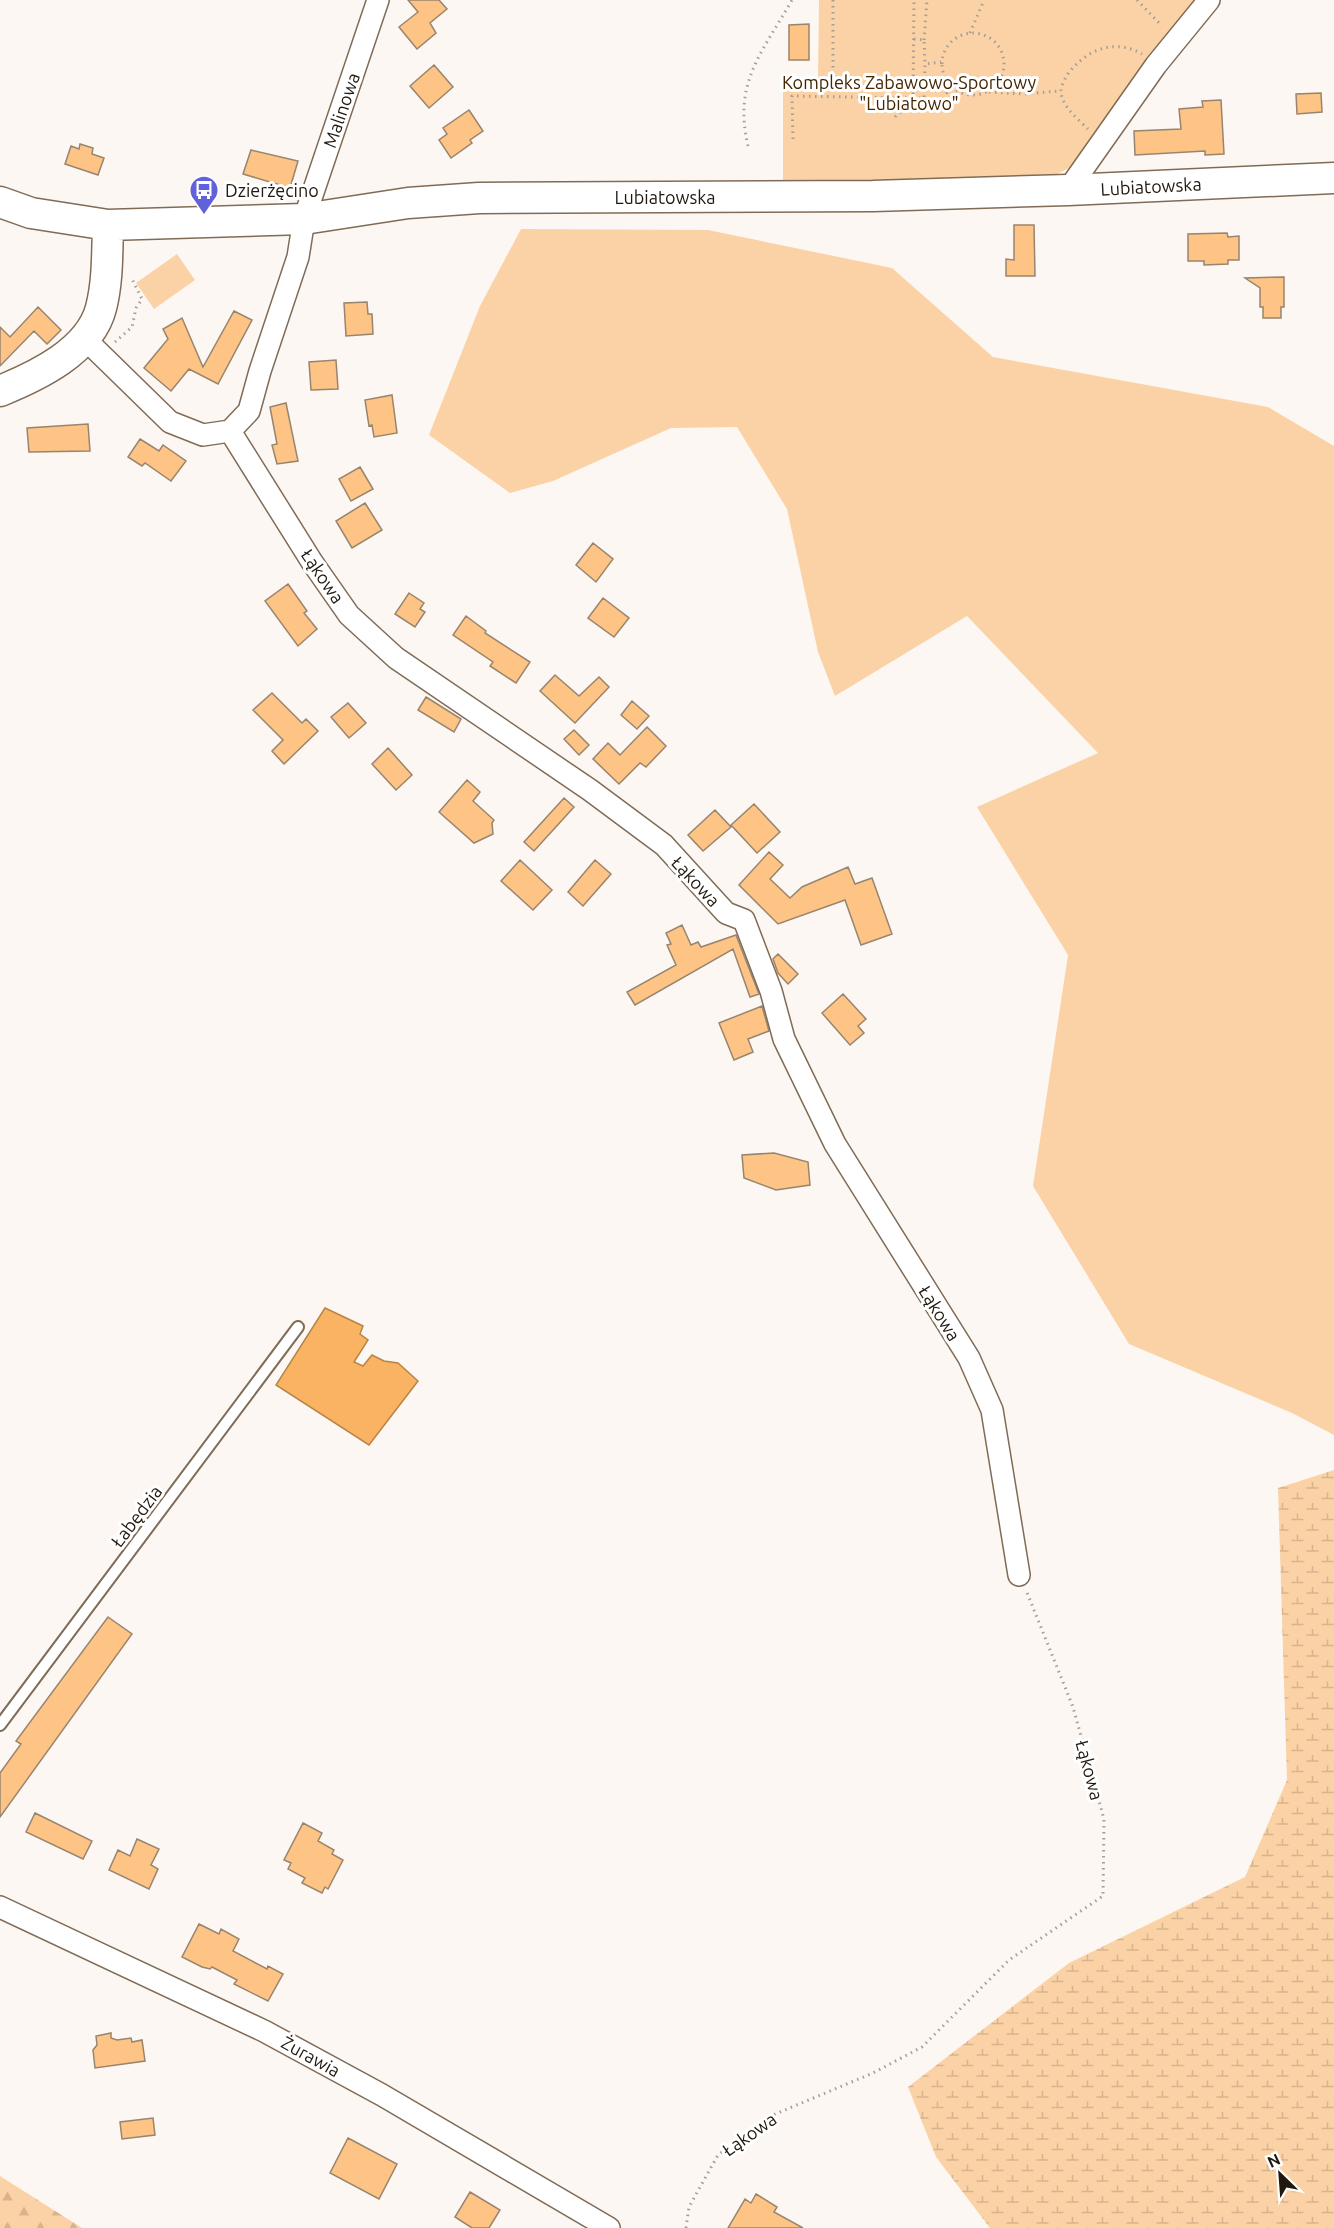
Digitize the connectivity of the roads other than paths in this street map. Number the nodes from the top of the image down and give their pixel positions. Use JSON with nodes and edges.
{"nodes":[{"id":1,"x":378,"y":0,"type":"edge"},
{"id":2,"x":1209,"y":0,"type":"edge"},
{"id":3,"x":1334,"y":178,"type":"edge"},
{"id":4,"x":1068,"y":190,"type":"junction"},
{"id":5,"x":0,"y":202,"type":"edge"},
{"id":6,"x":304,"y":219,"type":"junction"},
{"id":7,"x":108,"y":225,"type":"junction"},
{"id":8,"x":92,"y":347,"type":"junction"},
{"id":9,"x":0,"y":391,"type":"edge"},
{"id":10,"x":230,"y":431,"type":"junction"},
{"id":11,"x":297,"y":1327,"type":"dead end"},
{"id":12,"x":1020,"y":1575,"type":"road end"},
{"id":13,"x":0,"y":1725,"type":"edge"},
{"id":14,"x":0,"y":1907,"type":"edge"},
{"id":15,"x":609,"y":2228,"type":"edge"}],
"edges":[{"from":1,"to":6,"type":"street","name":"Malinowa"},
{"from":2,"to":4,"type":"street"},
{"from":3,"to":4,"type":"street","name":"Lubiatowska"},
{"from":4,"to":6,"type":"street","name":"Lubiatowska"},
{"from":5,"to":7,"type":"street","name":"Lubiatowska"},
{"from":6,"to":7,"type":"street","name":"Lubiatowska"},
{"from":6,"to":10,"type":"street"},
{"from":7,"to":8,"type":"street"},
{"from":8,"to":9,"type":"street"},
{"from":8,"to":10,"type":"street"},
{"from":10,"to":12,"type":"street","name":"Łąkowa"},
{"from":11,"to":13,"type":"lane","name":"Łabędzia"},
{"from":14,"to":15,"type":"street","name":"Żurawia"}]}
